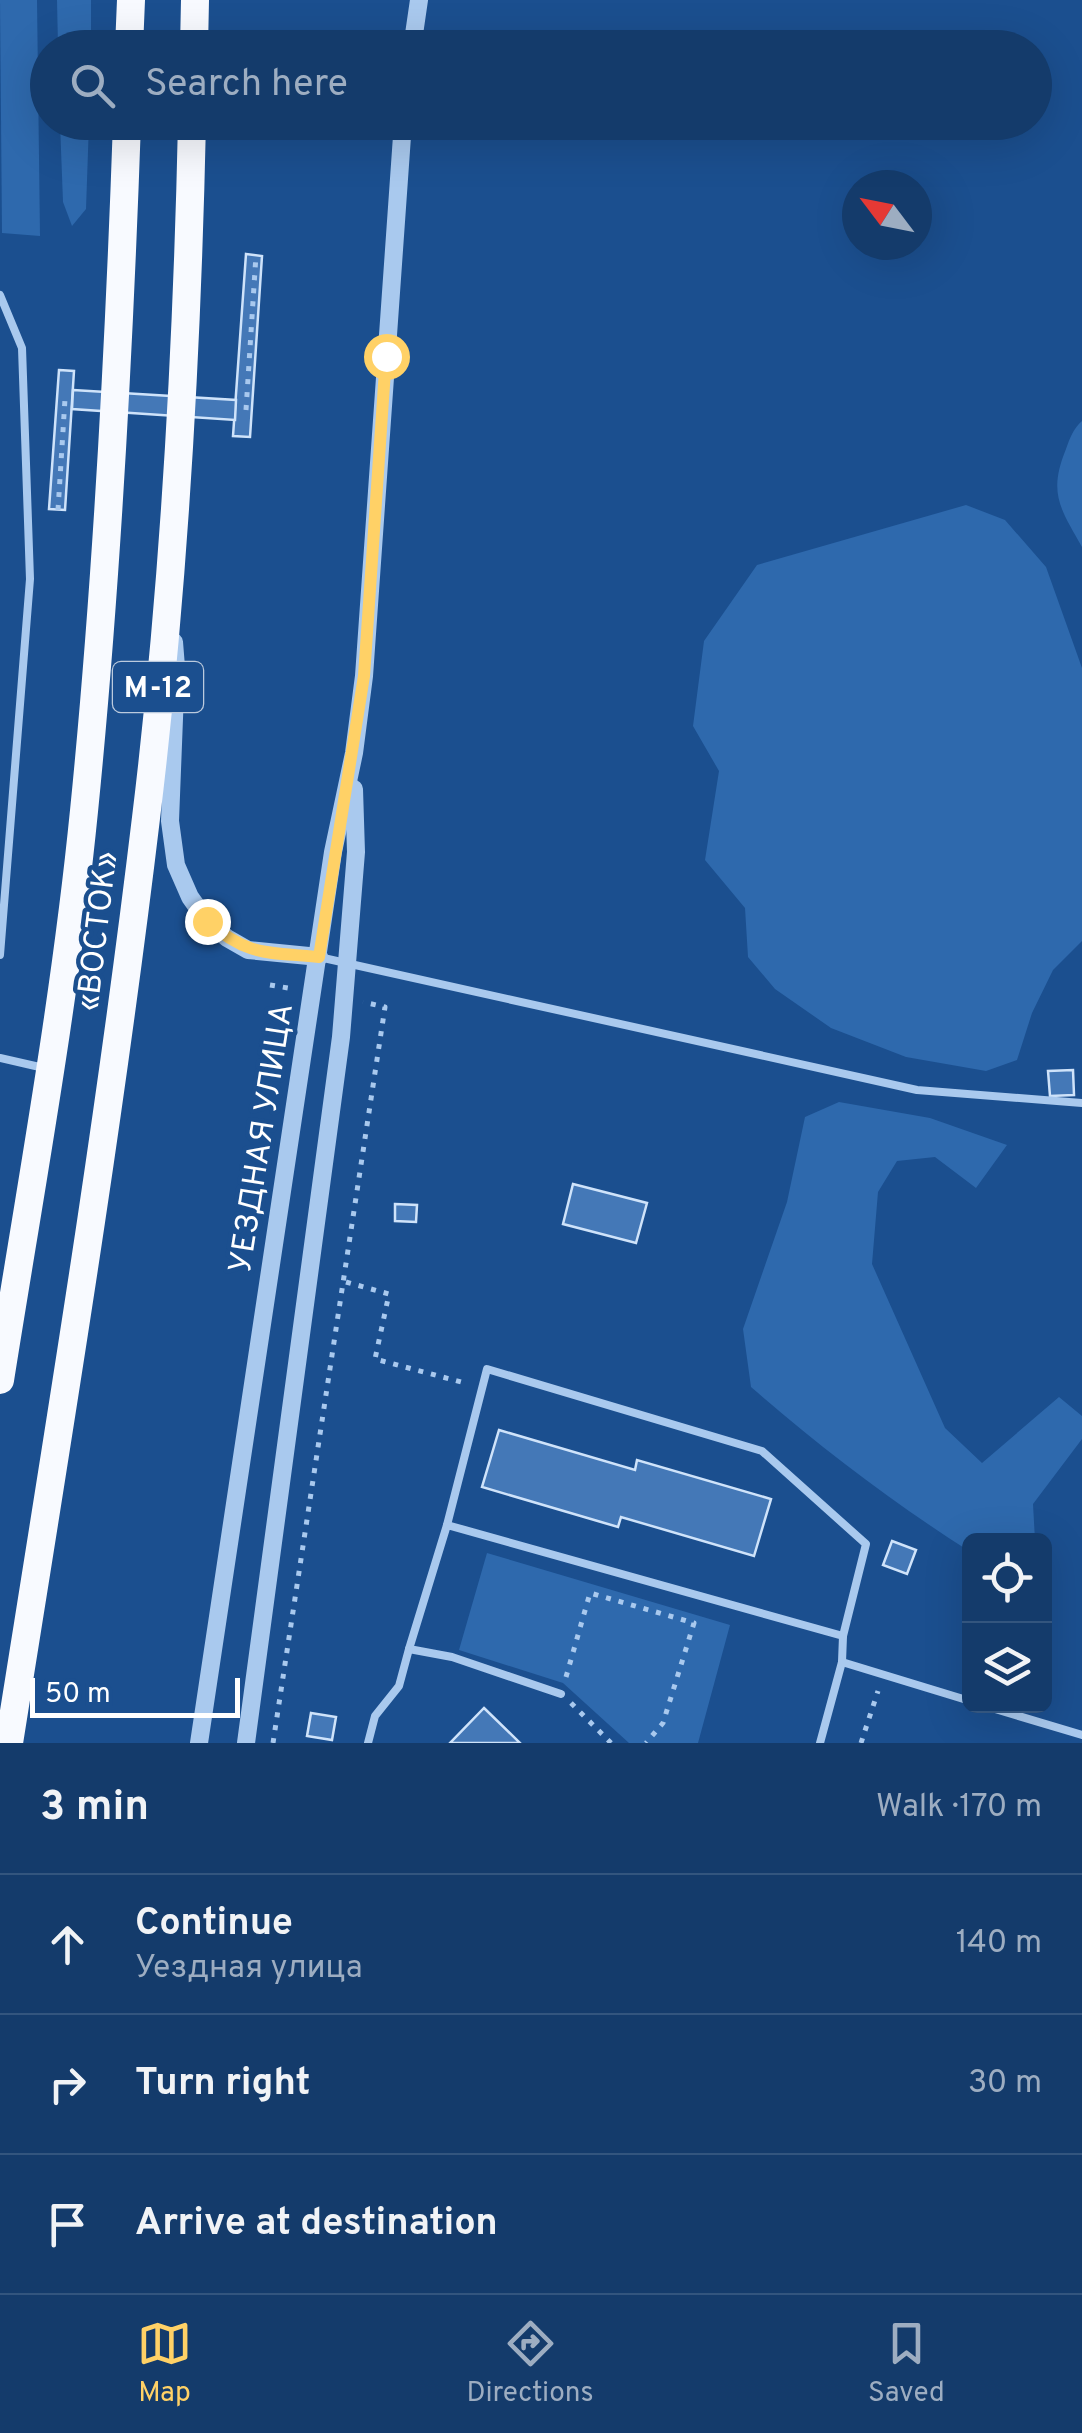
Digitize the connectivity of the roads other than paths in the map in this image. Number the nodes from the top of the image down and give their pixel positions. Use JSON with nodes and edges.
{"nodes":[{"id":1,"x":131,"y":0,"type":"edge"},
{"id":2,"x":195,"y":0,"type":"edge"},
{"id":3,"x":418,"y":0,"type":"edge"},
{"id":4,"x":130,"y":30,"type":"edge"},
{"id":5,"x":194,"y":30,"type":"edge"},
{"id":6,"x":414,"y":30,"type":"edge"},
{"id":7,"x":126,"y":140,"type":"edge"},
{"id":8,"x":192,"y":140,"type":"edge"},
{"id":9,"x":402,"y":140,"type":"edge"},
{"id":10,"x":0,"y":295,"type":"edge"},
{"id":11,"x":168,"y":577,"type":"junction"},
{"id":12,"x":354,"y":754,"type":"junction"},
{"id":13,"x":0,"y":956,"type":"edge"},
{"id":14,"x":319,"y":957,"type":"junction"},
{"id":15,"x":345,"y":961,"type":"junction"},
{"id":16,"x":0,"y":1058,"type":"edge"},
{"id":17,"x":50,"y":1069,"type":"junction"},
{"id":18,"x":1082,"y":1102,"type":"edge"},
{"id":19,"x":0,"y":1380,"type":"edge"},
{"id":20,"x":447,"y":1525,"type":"junction"},
{"id":21,"x":843,"y":1636,"type":"junction"},
{"id":22,"x":409,"y":1649,"type":"junction"},
{"id":23,"x":842,"y":1662,"type":"junction"},
{"id":24,"x":561,"y":1694,"type":"road end"},
{"id":25,"x":962,"y":1699,"type":"edge"},
{"id":26,"x":1008,"y":1713,"type":"edge"},
{"id":27,"x":1082,"y":1735,"type":"edge"},
{"id":28,"x":9,"y":1743,"type":"edge"},
{"id":29,"x":198,"y":1743,"type":"edge"},
{"id":30,"x":246,"y":1743,"type":"edge"},
{"id":31,"x":368,"y":1743,"type":"edge"},
{"id":32,"x":820,"y":1743,"type":"edge"}],
"edges":[{"from":1,"to":4,"type":"highway"},
{"from":2,"to":5,"type":"highway"},
{"from":3,"to":6,"type":"street"},
{"from":7,"to":17,"type":"highway","name":"«ВОСТОК»","number":"М-12"},
{"from":8,"to":11,"type":"highway","name":"«ВОСТОК»","number":"М-12"},
{"from":9,"to":12,"type":"street","name":"УЕЗДНАЯ УЛИЦА"},
{"from":10,"to":13,"type":"lane"},
{"from":11,"to":14,"type":"street"},
{"from":11,"to":28,"type":"highway","name":"«ВОСТОК»","number":"М-12"},
{"from":12,"to":14,"type":"street","name":"УЕЗДНАЯ УЛИЦА"},
{"from":12,"to":15,"type":"street","name":"УЕЗДНАЯ УЛИЦА"},
{"from":14,"to":15,"type":"lane"},
{"from":14,"to":29,"type":"street","name":"УЕЗДНАЯ УЛИЦА"},
{"from":15,"to":18,"type":"lane"},
{"from":15,"to":30,"type":"street","name":"УЕЗДНАЯ УЛИЦА"},
{"from":16,"to":17,"type":"lane"},
{"from":17,"to":19,"type":"highway","name":"«ВОСТОК»","number":"М-12"},
{"from":20,"to":21,"type":"lane"},
{"from":20,"to":21,"type":"lane"},
{"from":20,"to":22,"type":"lane"},
{"from":21,"to":23,"type":"lane"},
{"from":22,"to":24,"type":"lane"},
{"from":22,"to":31,"type":"lane"},
{"from":23,"to":25,"type":"lane"},
{"from":23,"to":32,"type":"lane"},
{"from":26,"to":27,"type":"lane"}]}
